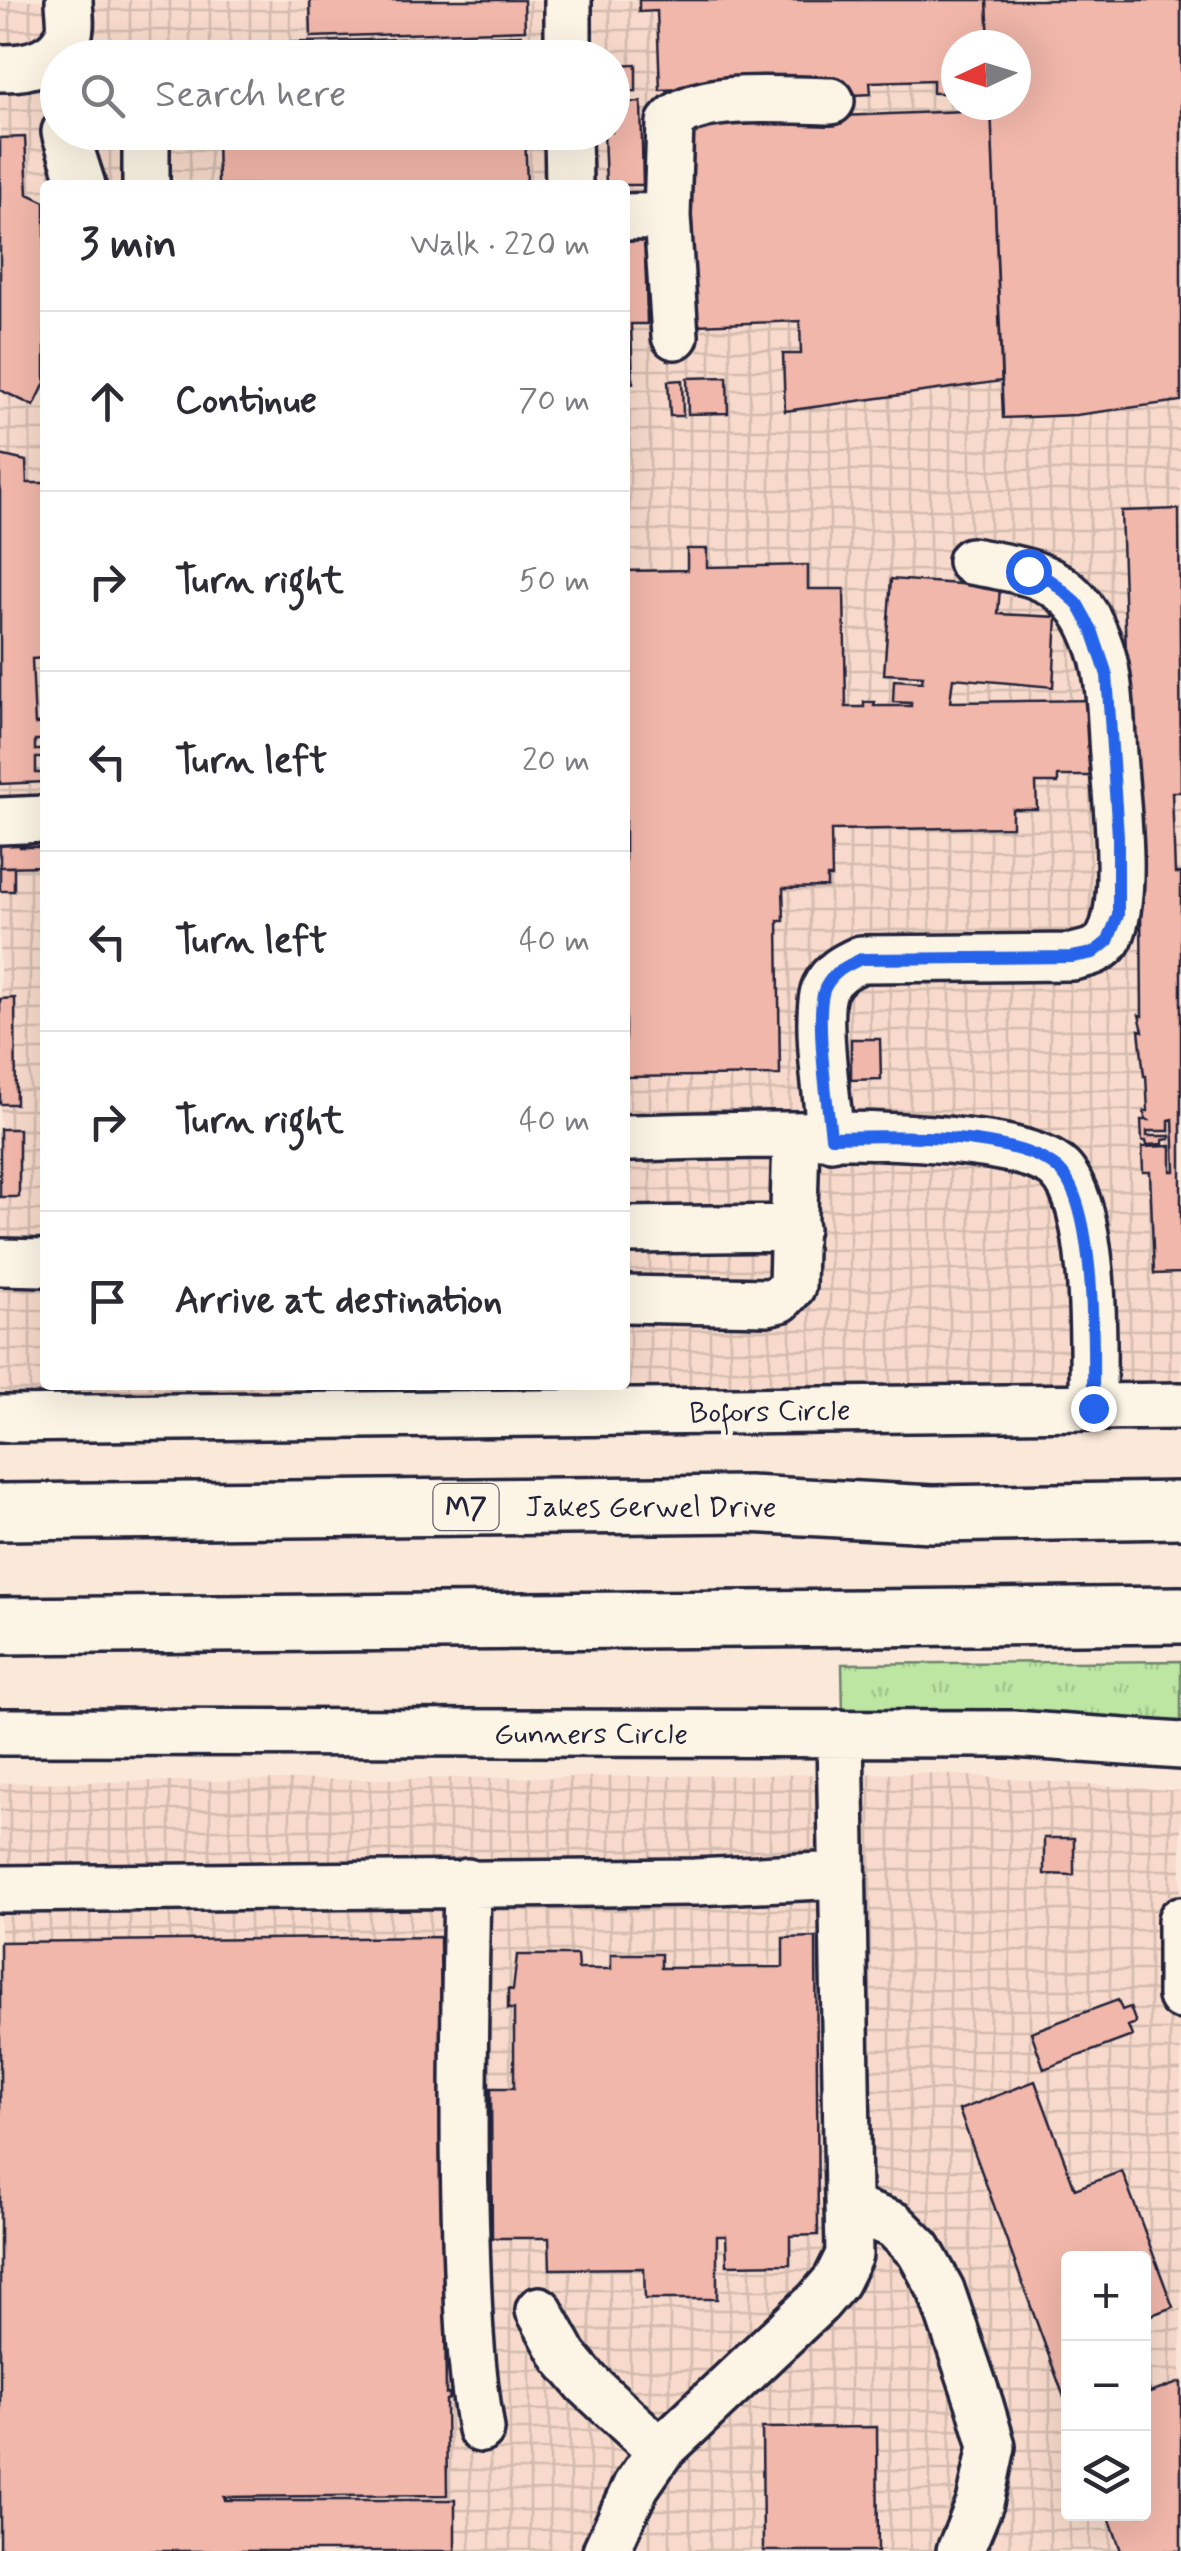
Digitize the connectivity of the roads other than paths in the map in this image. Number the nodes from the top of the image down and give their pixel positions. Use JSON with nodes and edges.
{"nodes":[{"id":1,"x":69,"y":0,"type":"edge"},
{"id":2,"x":568,"y":0,"type":"edge"},
{"id":3,"x":62,"y":40,"type":"edge"},
{"id":4,"x":568,"y":40,"type":"edge"},
{"id":5,"x":831,"y":100,"type":"dead end"},
{"id":6,"x":71,"y":150,"type":"edge"},
{"id":7,"x":146,"y":150,"type":"edge"},
{"id":8,"x":569,"y":150,"type":"edge"},
{"id":9,"x":80,"y":180,"type":"edge"},
{"id":10,"x":146,"y":180,"type":"edge"},
{"id":11,"x":570,"y":180,"type":"edge"},
{"id":12,"x":646,"y":216,"type":"edge"},
{"id":13,"x":675,"y":336,"type":"dead end"},
{"id":14,"x":971,"y":561,"type":"dead end"},
{"id":15,"x":40,"y":820,"type":"edge"},
{"id":16,"x":0,"y":821,"type":"edge"},
{"id":17,"x":813,"y":1137,"type":"junction"},
{"id":18,"x":630,"y":1138,"type":"edge"},
{"id":19,"x":795,"y":1228,"type":"junction"},
{"id":20,"x":630,"y":1230,"type":"edge"},
{"id":21,"x":0,"y":1262,"type":"edge"},
{"id":22,"x":40,"y":1263,"type":"edge"},
{"id":23,"x":630,"y":1299,"type":"edge"},
{"id":24,"x":1181,"y":1406,"type":"edge"},
{"id":25,"x":1093,"y":1408,"type":"junction"},
{"id":26,"x":0,"y":1419,"type":"edge"},
{"id":27,"x":1181,"y":1510,"type":"edge"},
{"id":28,"x":0,"y":1512,"type":"edge"},
{"id":29,"x":1181,"y":1615,"type":"edge"},
{"id":30,"x":0,"y":1626,"type":"edge"},
{"id":31,"x":0,"y":1732,"type":"edge"},
{"id":32,"x":840,"y":1733,"type":"junction"},
{"id":33,"x":1181,"y":1746,"type":"edge"},
{"id":34,"x":842,"y":1875,"type":"junction"},
{"id":35,"x":467,"y":1882,"type":"junction"},
{"id":36,"x":0,"y":1890,"type":"edge"},
{"id":37,"x":1180,"y":1931,"type":"edge"},
{"id":38,"x":1181,"y":1996,"type":"edge"},
{"id":39,"x":848,"y":2208,"type":"junction"},
{"id":40,"x":538,"y":2310,"type":"dead end"},
{"id":41,"x":480,"y":2429,"type":"dead end"},
{"id":42,"x":660,"y":2451,"type":"junction"},
{"id":43,"x":606,"y":2551,"type":"edge"},
{"id":44,"x":960,"y":2551,"type":"edge"}],
"edges":[{"from":1,"to":3,"type":"street"},
{"from":2,"to":4,"type":"street"},
{"from":5,"to":12,"type":"street"},
{"from":6,"to":9,"type":"street"},
{"from":7,"to":10,"type":"street"},
{"from":8,"to":11,"type":"street"},
{"from":12,"to":13,"type":"street"},
{"from":14,"to":17,"type":"street"},
{"from":15,"to":16,"type":"street"},
{"from":17,"to":18,"type":"street"},
{"from":17,"to":19,"type":"street"},
{"from":17,"to":25,"type":"street"},
{"from":19,"to":20,"type":"street"},
{"from":19,"to":23,"type":"street"},
{"from":21,"to":22,"type":"street"},
{"from":24,"to":25,"type":"street","name":"Bofors Circle"},
{"from":25,"to":26,"type":"street","name":"Bofors Circle"},
{"from":27,"to":28,"type":"highway","name":"Jakes Gerwel Drive","number":"M7"},
{"from":29,"to":30,"type":"highway"},
{"from":31,"to":32,"type":"street","name":"Gunners Circle"},
{"from":32,"to":33,"type":"street","name":"Gunners Circle"},
{"from":32,"to":34,"type":"street"},
{"from":34,"to":35,"type":"street"},
{"from":34,"to":39,"type":"street"},
{"from":35,"to":36,"type":"street"},
{"from":35,"to":41,"type":"street"},
{"from":37,"to":38,"type":"street"},
{"from":39,"to":42,"type":"street"},
{"from":39,"to":44,"type":"street"},
{"from":40,"to":42,"type":"street"},
{"from":42,"to":43,"type":"street"}]}
